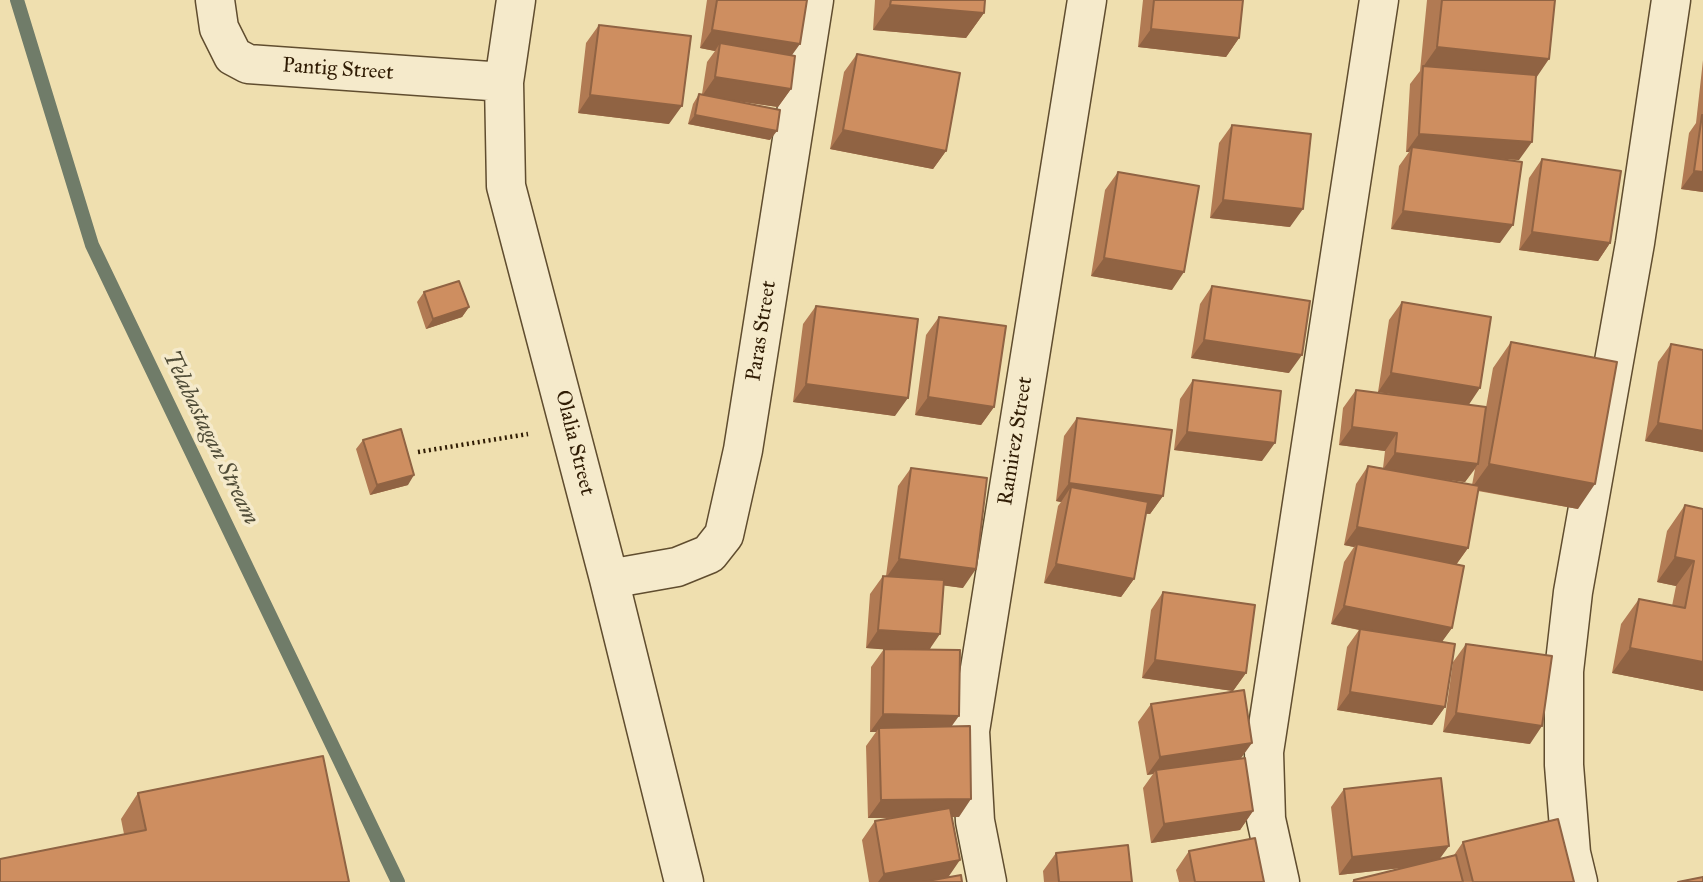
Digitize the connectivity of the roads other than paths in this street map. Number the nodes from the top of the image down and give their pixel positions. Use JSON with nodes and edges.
{"nodes":[{"id":1,"x":215,"y":0,"type":"edge"},
{"id":2,"x":516,"y":0,"type":"edge"},
{"id":3,"x":814,"y":0,"type":"edge"},
{"id":4,"x":1087,"y":0,"type":"edge"},
{"id":5,"x":1379,"y":0,"type":"edge"},
{"id":6,"x":1671,"y":0,"type":"edge"},
{"id":7,"x":504,"y":82,"type":"junction"},
{"id":8,"x":609,"y":579,"type":"junction"},
{"id":9,"x":684,"y":882,"type":"edge"},
{"id":10,"x":987,"y":882,"type":"edge"},
{"id":11,"x":1280,"y":882,"type":"edge"},
{"id":12,"x":1577,"y":882,"type":"edge"}],
"edges":[{"from":1,"to":7,"type":"street","name":"Pantig Street"},
{"from":2,"to":7,"type":"street","name":"Olalia Street"},
{"from":3,"to":8,"type":"street","name":"Paras Street"},
{"from":4,"to":10,"type":"street","name":"Ramirez Street"},
{"from":5,"to":11,"type":"street"},
{"from":6,"to":12,"type":"street"},
{"from":7,"to":8,"type":"street","name":"Olalia Street"},
{"from":8,"to":9,"type":"street","name":"Olalia Street"}]}
